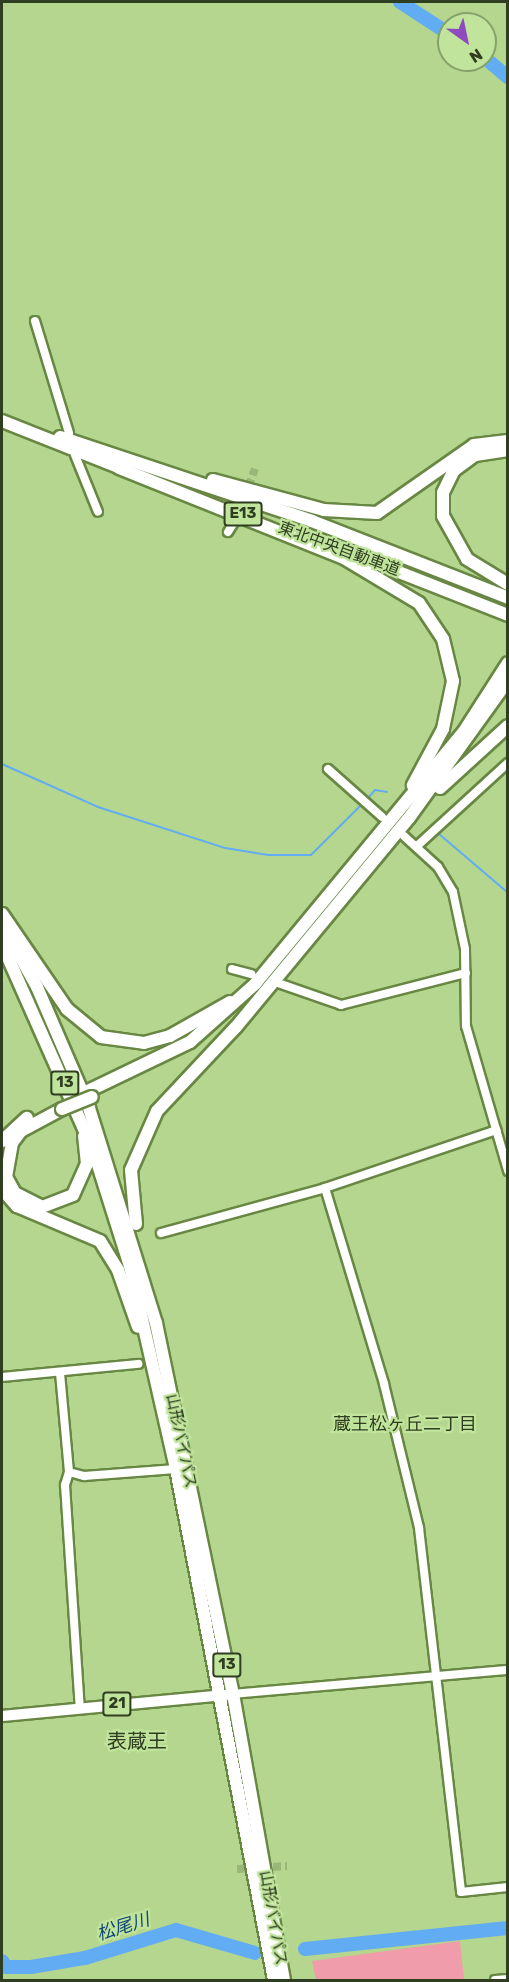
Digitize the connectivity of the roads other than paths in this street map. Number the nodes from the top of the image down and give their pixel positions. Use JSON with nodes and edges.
{"nodes":[{"id":1,"x":35,"y":321,"type":"dead end"},
{"id":2,"x":2,"y":420,"type":"edge"},
{"id":3,"x":507,"y":441,"type":"edge"},
{"id":4,"x":73,"y":443,"type":"junction"},
{"id":5,"x":507,"y":450,"type":"edge"},
{"id":6,"x":119,"y":468,"type":"junction"},
{"id":7,"x":98,"y":512,"type":"dead end"},
{"id":8,"x":235,"y":521,"type":"tunnel mouth"},
{"id":9,"x":228,"y":532,"type":"dead end"},
{"id":10,"x":507,"y":584,"type":"edge"},
{"id":11,"x":507,"y":598,"type":"edge"},
{"id":12,"x":507,"y":615,"type":"edge"},
{"id":13,"x":507,"y":663,"type":"edge"},
{"id":14,"x":507,"y":680,"type":"edge"},
{"id":15,"x":507,"y":726,"type":"edge"},
{"id":16,"x":507,"y":763,"type":"edge"},
{"id":17,"x":327,"y":769,"type":"dead end"},
{"id":18,"x":404,"y":814,"type":"junction"},
{"id":19,"x":382,"y":817,"type":"dead end"},
{"id":20,"x":404,"y":836,"type":"dead end"},
{"id":21,"x":417,"y":846,"type":"junction"},
{"id":22,"x":2,"y":914,"type":"edge"},
{"id":23,"x":2,"y":924,"type":"edge"},
{"id":24,"x":2,"y":944,"type":"edge"},
{"id":25,"x":232,"y":969,"type":"dead end"},
{"id":26,"x":466,"y":973,"type":"junction"},
{"id":27,"x":253,"y":979,"type":"junction"},
{"id":28,"x":275,"y":982,"type":"junction"},
{"id":29,"x":90,"y":1094,"type":"junction"},
{"id":30,"x":61,"y":1106,"type":"junction"},
{"id":31,"x":84,"y":1127,"type":"junction"},
{"id":32,"x":496,"y":1130,"type":"junction"},
{"id":33,"x":2,"y":1141,"type":"edge"},
{"id":34,"x":507,"y":1171,"type":"edge"},
{"id":35,"x":325,"y":1188,"type":"junction"},
{"id":36,"x":2,"y":1189,"type":"edge"},
{"id":37,"x":161,"y":1233,"type":"dead end"},
{"id":38,"x":162,"y":1351,"type":"junction"},
{"id":39,"x":138,"y":1364,"type":"dead end"},
{"id":40,"x":60,"y":1373,"type":"junction"},
{"id":41,"x":2,"y":1377,"type":"edge"},
{"id":42,"x":163,"y":1405,"type":"junction"},
{"id":43,"x":176,"y":1469,"type":"junction"},
{"id":44,"x":69,"y":1472,"type":"junction"},
{"id":45,"x":507,"y":1670,"type":"edge"},
{"id":46,"x":438,"y":1677,"type":"junction"},
{"id":47,"x":219,"y":1693,"type":"junction"},
{"id":48,"x":233,"y":1694,"type":"junction"},
{"id":49,"x":80,"y":1708,"type":"junction"},
{"id":50,"x":2,"y":1716,"type":"edge"},
{"id":51,"x":507,"y":1887,"type":"edge"},
{"id":52,"x":507,"y":1979,"type":"edge"},
{"id":53,"x":274,"y":1980,"type":"edge"},
{"id":54,"x":284,"y":1980,"type":"edge"},
{"id":55,"x":495,"y":1980,"type":"edge"}],
"edges":[{"from":1,"to":4,"type":"street"},
{"from":2,"to":4,"type":"highway","name":"東北中央自動車道","number":"E13"},
{"from":2,"to":6,"type":"highway","name":"東北中央自動車道","number":"E13"},
{"from":3,"to":4,"type":"highway"},
{"from":4,"to":7,"type":"street"},
{"from":4,"to":11,"type":"highway","name":"東北中央自動車道","number":"E13"},
{"from":5,"to":10,"type":"highway"},
{"from":6,"to":12,"type":"highway","name":"東北中央自動車道","number":"E13"},
{"from":6,"to":18,"type":"highway"},
{"from":8,"to":9,"type":"street"},
{"from":13,"to":18,"type":"highway"},
{"from":14,"to":18,"type":"highway"},
{"from":15,"to":18,"type":"highway"},
{"from":16,"to":21,"type":"street"},
{"from":17,"to":19,"type":"street"},
{"from":18,"to":27,"type":"highway"},
{"from":18,"to":28,"type":"highway"},
{"from":20,"to":21,"type":"street"},
{"from":21,"to":26,"type":"street"},
{"from":22,"to":27,"type":"highway"},
{"from":23,"to":38,"type":"highway","name":"山形バイパス","number":"13"},
{"from":24,"to":31,"type":"highway","name":"山形バイパス","number":"13"},
{"from":25,"to":27,"type":"street"},
{"from":26,"to":28,"type":"street"},
{"from":26,"to":32,"type":"street"},
{"from":27,"to":29,"type":"highway"},
{"from":28,"to":29,"type":"highway"},
{"from":28,"to":38,"type":"highway"},
{"from":29,"to":30,"type":"highway"},
{"from":30,"to":31,"type":"highway"},
{"from":30,"to":33,"type":"highway"},
{"from":31,"to":42,"type":"highway","name":"山形バイパス","number":"13"},
{"from":32,"to":34,"type":"street"},
{"from":32,"to":35,"type":"street"},
{"from":35,"to":37,"type":"street"},
{"from":35,"to":46,"type":"street"},
{"from":36,"to":42,"type":"highway"},
{"from":38,"to":48,"type":"highway","name":"山形バイパス","number":"13"},
{"from":39,"to":40,"type":"street"},
{"from":40,"to":41,"type":"street"},
{"from":40,"to":44,"type":"street"},
{"from":42,"to":43,"type":"highway","name":"山形バイパス","number":"13"},
{"from":43,"to":44,"type":"street"},
{"from":43,"to":47,"type":"highway","name":"山形バイパス","number":"13"},
{"from":44,"to":49,"type":"street"},
{"from":45,"to":46,"type":"street"},
{"from":46,"to":48,"type":"street"},
{"from":46,"to":51,"type":"street"},
{"from":47,"to":48,"type":"main road","number":"21"},
{"from":47,"to":49,"type":"main road","number":"21"},
{"from":47,"to":53,"type":"highway","name":"山形バイパス","number":"13"},
{"from":48,"to":54,"type":"highway","name":"山形バイパス","number":"13"},
{"from":49,"to":50,"type":"main road","number":"21"},
{"from":52,"to":55,"type":"street"}]}
